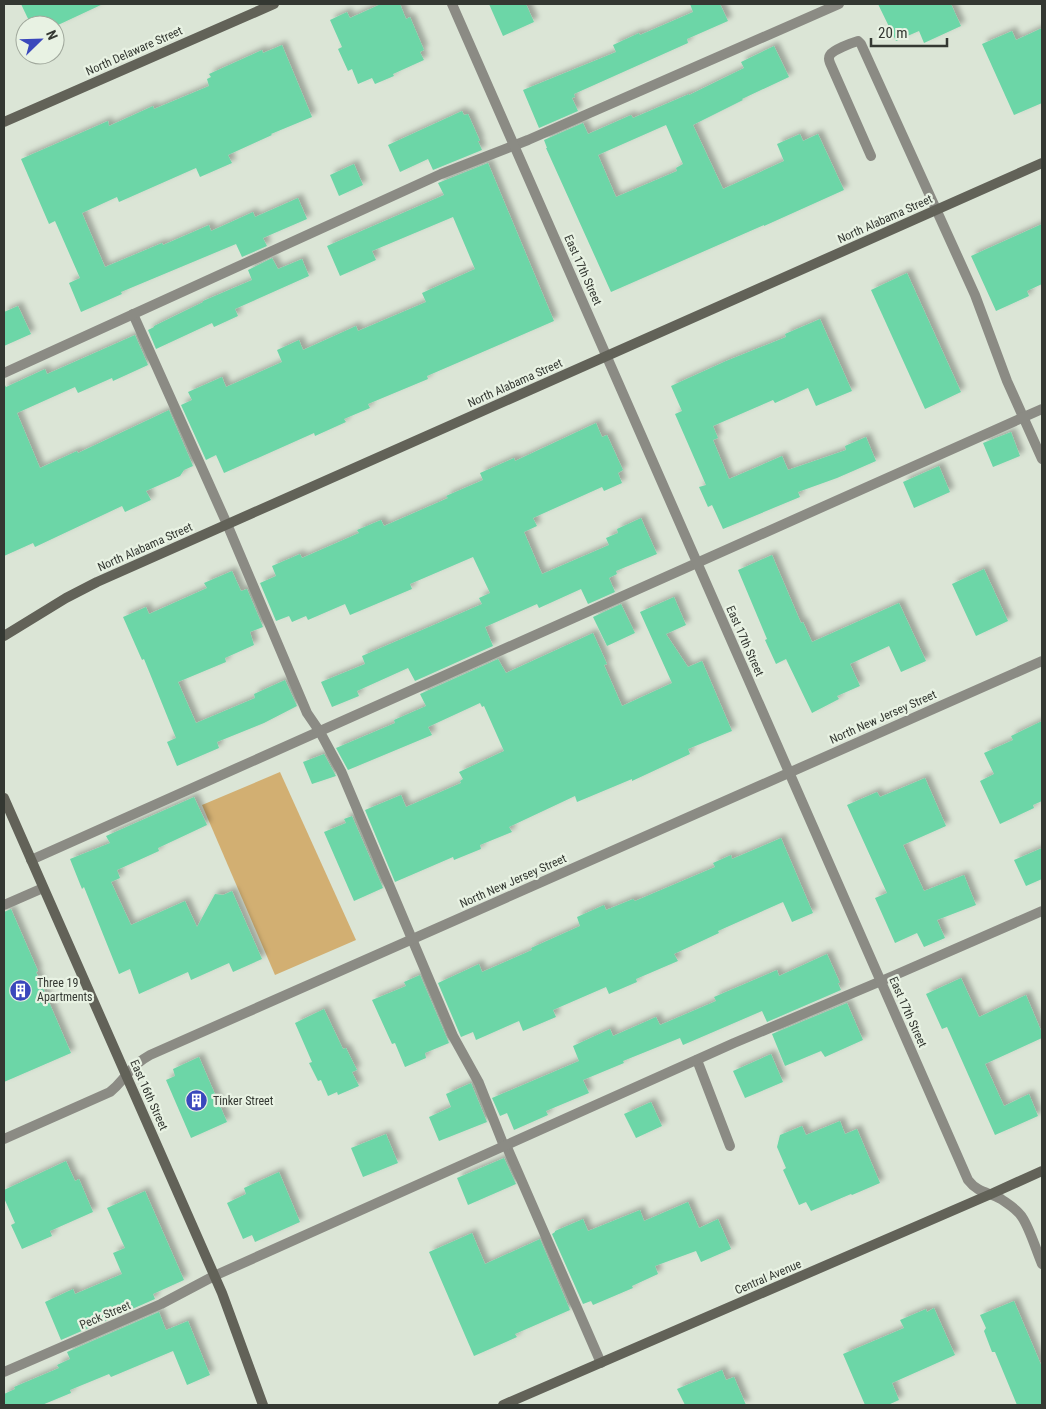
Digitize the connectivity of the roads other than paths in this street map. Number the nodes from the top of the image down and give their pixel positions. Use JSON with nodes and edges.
{"nodes":[{"id":1,"x":274,"y":4,"type":"edge"},
{"id":2,"x":452,"y":4,"type":"edge"},
{"id":3,"x":839,"y":4,"type":"edge"},
{"id":4,"x":4,"y":122,"type":"edge"},
{"id":5,"x":514,"y":146,"type":"junction"},
{"id":6,"x":872,"y":156,"type":"dead end"},
{"id":7,"x":1042,"y":163,"type":"edge"},
{"id":8,"x":937,"y":210,"type":"junction"},
{"id":9,"x":133,"y":314,"type":"junction"},
{"id":10,"x":606,"y":356,"type":"junction"},
{"id":11,"x":4,"y":373,"type":"edge"},
{"id":12,"x":1042,"y":409,"type":"edge"},
{"id":13,"x":1023,"y":417,"type":"junction"},
{"id":14,"x":1042,"y":459,"type":"edge"},
{"id":15,"x":227,"y":524,"type":"junction"},
{"id":16,"x":697,"y":564,"type":"junction"},
{"id":17,"x":4,"y":636,"type":"edge"},
{"id":18,"x":1042,"y":660,"type":"edge"},
{"id":19,"x":320,"y":732,"type":"junction"},
{"id":20,"x":789,"y":772,"type":"junction"},
{"id":21,"x":4,"y":798,"type":"edge"},
{"id":22,"x":31,"y":860,"type":"junction"},
{"id":23,"x":43,"y":888,"type":"junction"},
{"id":24,"x":4,"y":905,"type":"edge"},
{"id":25,"x":1042,"y":911,"type":"edge"},
{"id":26,"x":412,"y":939,"type":"junction"},
{"id":27,"x":881,"y":981,"type":"junction"},
{"id":28,"x":696,"y":1060,"type":"junction"},
{"id":29,"x":126,"y":1075,"type":"junction"},
{"id":30,"x":4,"y":1139,"type":"edge"},
{"id":31,"x":505,"y":1146,"type":"junction"},
{"id":32,"x":730,"y":1146,"type":"dead end"},
{"id":33,"x":1042,"y":1170,"type":"edge"},
{"id":34,"x":991,"y":1194,"type":"junction"},
{"id":35,"x":1042,"y":1264,"type":"edge"},
{"id":36,"x":214,"y":1276,"type":"junction"},
{"id":37,"x":601,"y":1363,"type":"junction"},
{"id":38,"x":4,"y":1372,"type":"edge"},
{"id":39,"x":263,"y":1405,"type":"edge"},
{"id":40,"x":503,"y":1405,"type":"edge"}],
"edges":[{"from":1,"to":4,"type":"main road","name":"North Delaware Street"},
{"from":2,"to":5,"type":"street","name":"East 17th Street"},
{"from":3,"to":5,"type":"street"},
{"from":5,"to":9,"type":"street"},
{"from":5,"to":10,"type":"street","name":"East 17th Street"},
{"from":6,"to":8,"type":"street"},
{"from":7,"to":8,"type":"main road","name":"North Alabama Street"},
{"from":8,"to":10,"type":"main road","name":"North Alabama Street"},
{"from":8,"to":13,"type":"street"},
{"from":9,"to":11,"type":"street"},
{"from":9,"to":15,"type":"street"},
{"from":10,"to":15,"type":"main road","name":"North Alabama Street"},
{"from":10,"to":16,"type":"street","name":"East 17th Street"},
{"from":12,"to":13,"type":"street"},
{"from":13,"to":14,"type":"street"},
{"from":13,"to":16,"type":"street"},
{"from":15,"to":17,"type":"main road","name":"North Alabama Street"},
{"from":15,"to":19,"type":"street"},
{"from":16,"to":19,"type":"street"},
{"from":16,"to":20,"type":"street","name":"East 17th Street"},
{"from":18,"to":20,"type":"street","name":"North New Jersey Street"},
{"from":19,"to":22,"type":"street"},
{"from":19,"to":26,"type":"street"},
{"from":20,"to":26,"type":"street","name":"North New Jersey Street"},
{"from":20,"to":27,"type":"street","name":"East 17th Street"},
{"from":21,"to":22,"type":"main road","name":"East 16th Street"},
{"from":22,"to":23,"type":"main road","name":"East 16th Street"},
{"from":23,"to":24,"type":"street"},
{"from":23,"to":29,"type":"main road","name":"East 16th Street"},
{"from":25,"to":27,"type":"street","name":"Peck Street"},
{"from":26,"to":29,"type":"street","name":"North New Jersey Street"},
{"from":26,"to":31,"type":"street"},
{"from":27,"to":28,"type":"street","name":"Peck Street"},
{"from":27,"to":34,"type":"street","name":"East 17th Street"},
{"from":28,"to":31,"type":"street","name":"Peck Street"},
{"from":28,"to":32,"type":"street"},
{"from":29,"to":30,"type":"street","name":"North New Jersey Street"},
{"from":29,"to":36,"type":"main road","name":"East 16th Street"},
{"from":31,"to":36,"type":"street","name":"Peck Street"},
{"from":31,"to":37,"type":"street"},
{"from":33,"to":34,"type":"main road","name":"Central Avenue"},
{"from":34,"to":35,"type":"street","name":"East 17th Street"},
{"from":34,"to":37,"type":"main road","name":"Central Avenue"},
{"from":36,"to":38,"type":"street","name":"Peck Street"},
{"from":36,"to":39,"type":"main road","name":"East 16th Street"},
{"from":37,"to":40,"type":"main road","name":"Central Avenue"}]}
